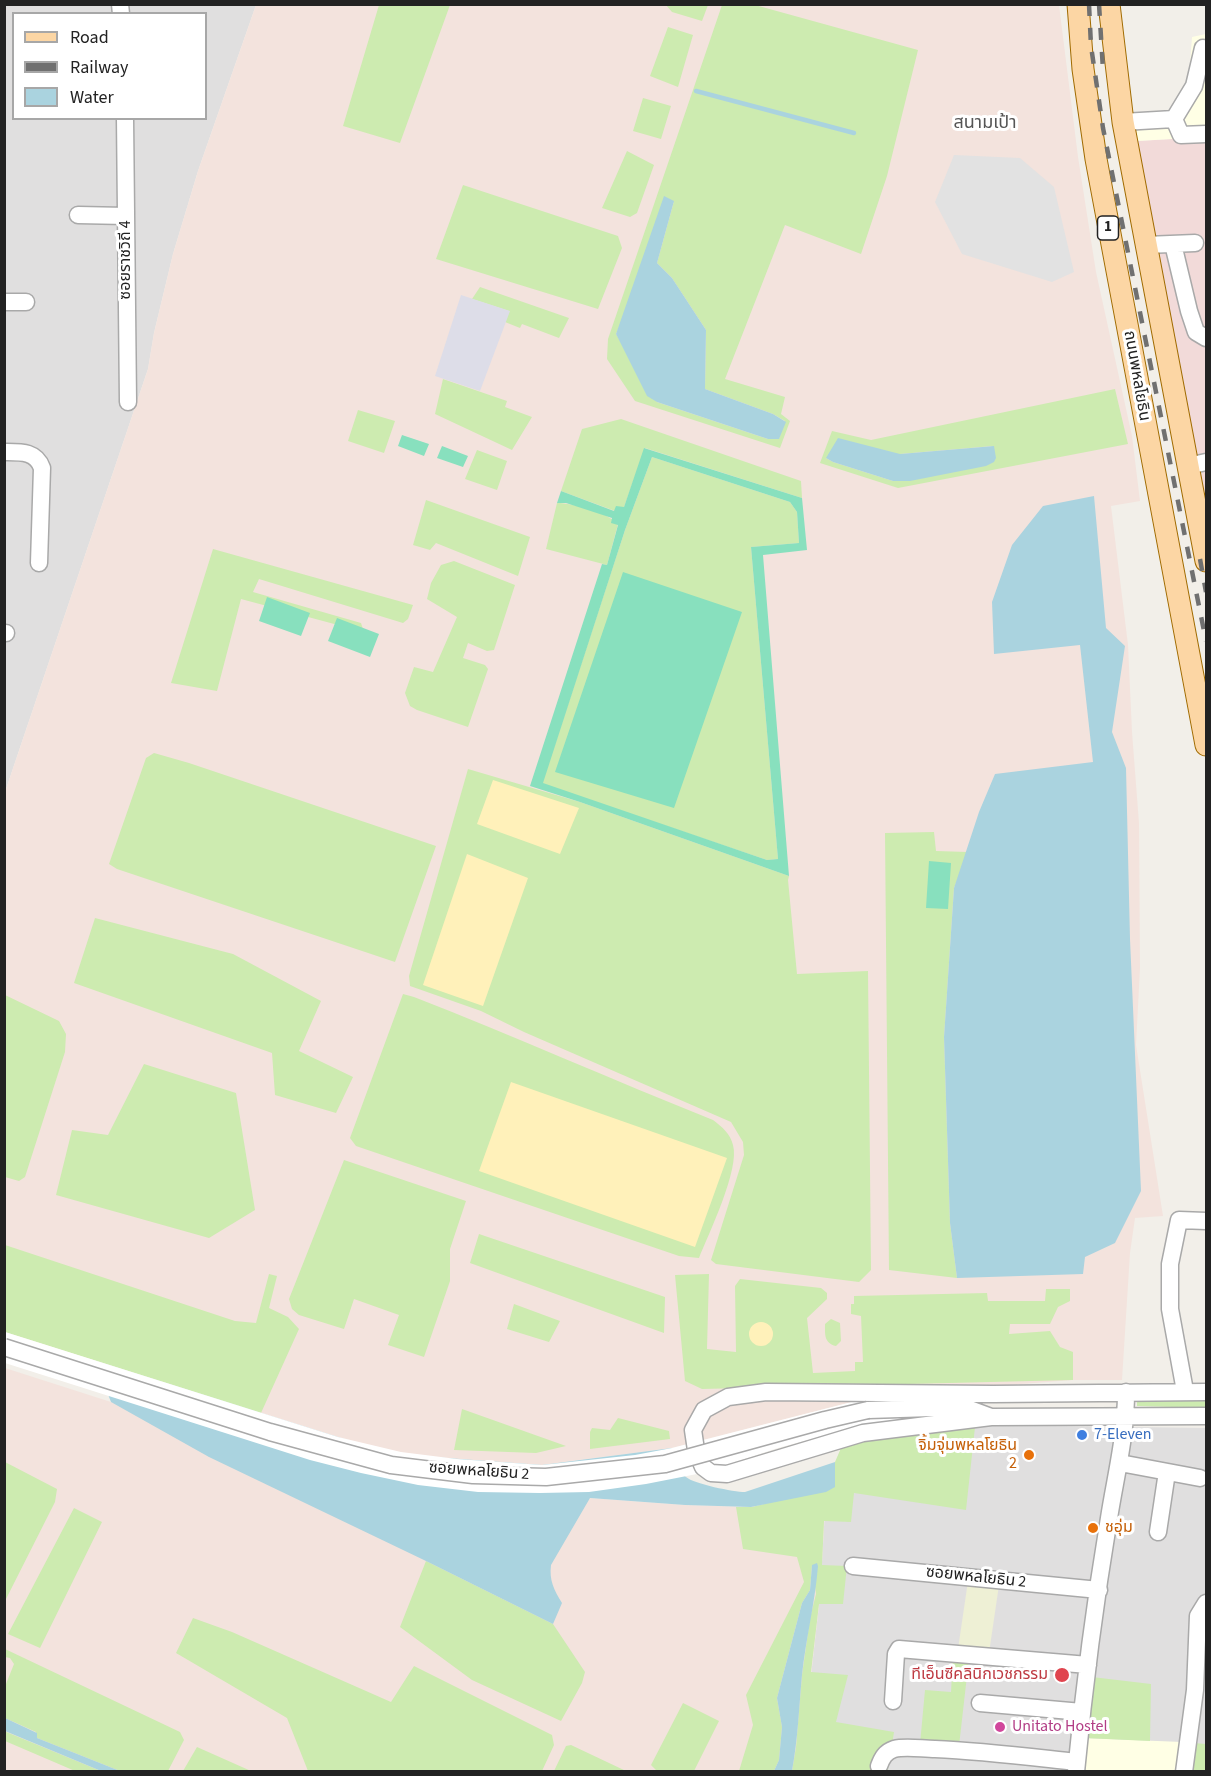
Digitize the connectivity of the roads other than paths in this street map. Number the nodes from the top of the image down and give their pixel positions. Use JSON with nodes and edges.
{"nodes":[{"id":1,"x":1078,"y":4,"type":"edge"},
{"id":2,"x":1109,"y":4,"type":"edge"},
{"id":3,"x":1203,"y":48,"type":"dead end"},
{"id":4,"x":1174,"y":119,"type":"junction"},
{"id":5,"x":125,"y":120,"type":"edge"},
{"id":6,"x":1123,"y":122,"type":"junction"},
{"id":7,"x":1206,"y":134,"type":"edge"},
{"id":8,"x":78,"y":214,"type":"dead end"},
{"id":9,"x":126,"y":216,"type":"junction"},
{"id":10,"x":1195,"y":243,"type":"dead end"},
{"id":11,"x":1173,"y":244,"type":"junction"},
{"id":12,"x":1146,"y":245,"type":"junction"},
{"id":13,"x":4,"y":302,"type":"edge"},
{"id":14,"x":26,"y":302,"type":"dead end"},
{"id":15,"x":1206,"y":338,"type":"edge"},
{"id":16,"x":128,"y":402,"type":"dead end"},
{"id":17,"x":1184,"y":442,"type":"junction"},
{"id":18,"x":1149,"y":450,"type":"junction"},
{"id":19,"x":4,"y":452,"type":"edge"},
{"id":20,"x":1197,"y":464,"type":"edge"},
{"id":21,"x":1206,"y":561,"type":"edge"},
{"id":22,"x":39,"y":563,"type":"dead end"},
{"id":23,"x":1206,"y":745,"type":"edge"},
{"id":24,"x":1206,"y":1221,"type":"edge"},
{"id":25,"x":4,"y":1347,"type":"edge"},
{"id":26,"x":1185,"y":1391,"type":"junction"},
{"id":27,"x":1126,"y":1392,"type":"junction"},
{"id":28,"x":1206,"y":1392,"type":"edge"},
{"id":29,"x":993,"y":1394,"type":"junction"},
{"id":30,"x":964,"y":1407,"type":"junction"},
{"id":31,"x":1126,"y":1415,"type":"junction"},
{"id":32,"x":991,"y":1416,"type":"junction"},
{"id":33,"x":1206,"y":1416,"type":"edge"},
{"id":34,"x":1120,"y":1463,"type":"junction"},
{"id":35,"x":1167,"y":1472,"type":"junction"},
{"id":36,"x":1200,"y":1478,"type":"dead end"},
{"id":37,"x":1158,"y":1532,"type":"dead end"},
{"id":38,"x":853,"y":1566,"type":"dead end"},
{"id":39,"x":1099,"y":1590,"type":"junction"},
{"id":40,"x":1206,"y":1602,"type":"edge"},
{"id":41,"x":1088,"y":1665,"type":"junction"},
{"id":42,"x":893,"y":1701,"type":"dead end"},
{"id":43,"x":980,"y":1703,"type":"dead end"},
{"id":44,"x":1082,"y":1712,"type":"junction"},
{"id":45,"x":879,"y":1766,"type":"dead end"},
{"id":46,"x":1077,"y":1767,"type":"edge"},
{"id":47,"x":1184,"y":1772,"type":"edge"}],
"edges":[{"from":1,"to":18,"type":"main road","name":"ถนนพหลโยธิน","number":"1"},
{"from":2,"to":6,"type":"main road","name":"ถนนพหลโยธิน","number":"1"},
{"from":3,"to":4,"type":"street"},
{"from":4,"to":6,"type":"street"},
{"from":4,"to":7,"type":"street"},
{"from":5,"to":9,"type":"street","name":"ซอยราชวิถี 4"},
{"from":6,"to":12,"type":"main road","name":"ถนนพหลโยธิน","number":"1"},
{"from":8,"to":9,"type":"street"},
{"from":9,"to":16,"type":"street","name":"ซอยราชวิถี 4"},
{"from":10,"to":11,"type":"street"},
{"from":11,"to":12,"type":"street"},
{"from":11,"to":15,"type":"street"},
{"from":12,"to":17,"type":"main road","name":"ถนนพหลโยธิน","number":"1"},
{"from":13,"to":14,"type":"street"},
{"from":17,"to":18,"type":"main road"},
{"from":17,"to":20,"type":"main road","name":"ถนนพหลโยธิน","number":"1"},
{"from":18,"to":23,"type":"main road","name":"ถนนพหลโยธิน","number":"1"},
{"from":19,"to":22,"type":"street"},
{"from":20,"to":21,"type":"main road","name":"ถนนพหลโยธิน","number":"1"},
{"from":24,"to":26,"type":"street"},
{"from":25,"to":30,"type":"street","name":"ซอยพหลโยธิน 2","bridge":true},
{"from":26,"to":27,"type":"street","name":"ซอยพหลโยธิน 2"},
{"from":26,"to":28,"type":"street","name":"ซอยพหลโยธิน 2"},
{"from":27,"to":29,"type":"street","name":"ซอยพหลโยธิน 2"},
{"from":27,"to":31,"type":"street"},
{"from":29,"to":30,"type":"street","name":"ซอยพหลโยธิน 2"},
{"from":29,"to":32,"type":"street"},
{"from":30,"to":32,"type":"street","name":"ซอยพหลโยธิน 2"},
{"from":31,"to":32,"type":"street","name":"ซอยพหลโยธิน 2"},
{"from":31,"to":33,"type":"street","name":"ซอยพหลโยธิน 2"},
{"from":31,"to":34,"type":"street"},
{"from":34,"to":35,"type":"street"},
{"from":34,"to":39,"type":"street"},
{"from":35,"to":36,"type":"street"},
{"from":35,"to":37,"type":"street"},
{"from":38,"to":39,"type":"street","name":"ซอยพหลโยธิน 2"},
{"from":39,"to":41,"type":"street"},
{"from":40,"to":47,"type":"street"},
{"from":41,"to":42,"type":"street"},
{"from":41,"to":44,"type":"street"},
{"from":43,"to":44,"type":"street"},
{"from":44,"to":46,"type":"street"},
{"from":45,"to":46,"type":"street"}]}
